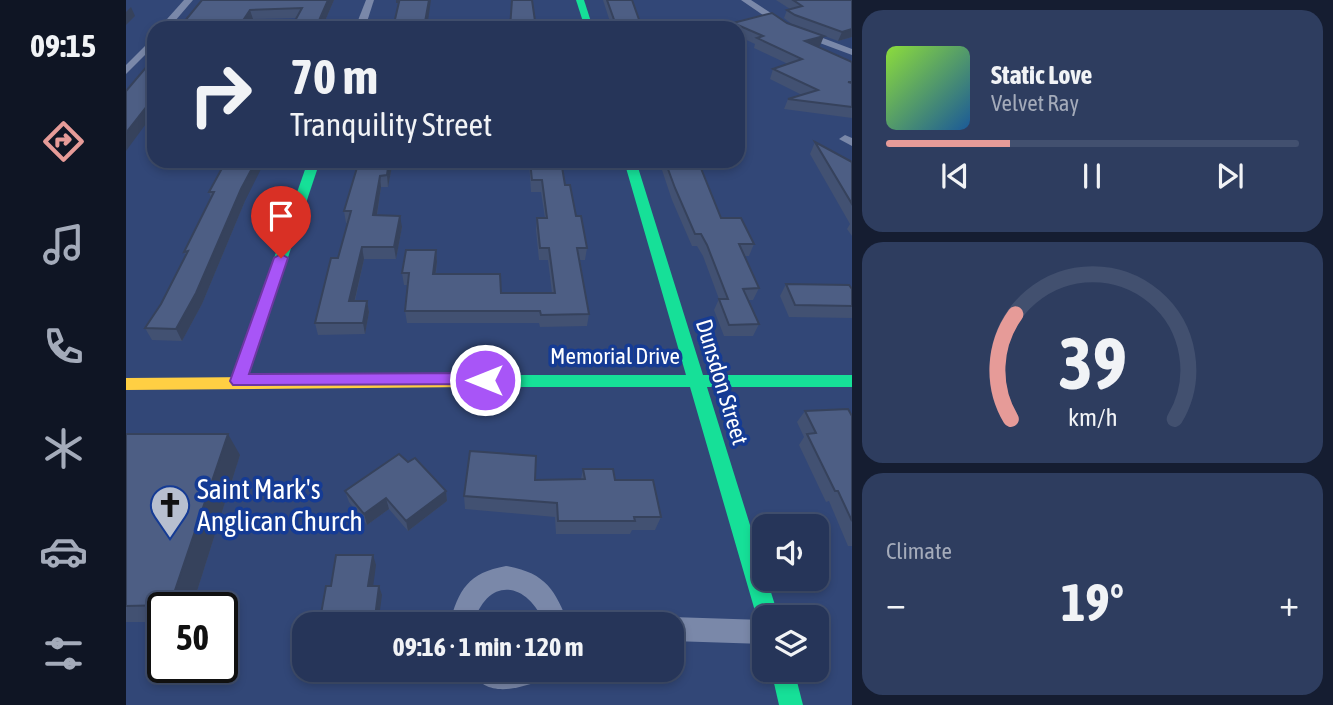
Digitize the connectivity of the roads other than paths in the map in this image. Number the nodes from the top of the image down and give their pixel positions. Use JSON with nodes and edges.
{"nodes":[{"id":1,"x":189,"y":0,"type":"edge"},
{"id":2,"x":370,"y":0,"type":"edge"},
{"id":3,"x":580,"y":0,"type":"edge"},
{"id":4,"x":745,"y":0,"type":"edge"},
{"id":5,"x":170,"y":21,"type":"edge"},
{"id":6,"x":362,"y":21,"type":"edge"},
{"id":7,"x":587,"y":21,"type":"edge"},
{"id":8,"x":147,"y":48,"type":"edge"},
{"id":9,"x":852,"y":52,"type":"edge"},
{"id":10,"x":126,"y":71,"type":"edge"},
{"id":11,"x":312,"y":168,"type":"edge"},
{"id":12,"x":632,"y":168,"type":"edge"},
{"id":13,"x":698,"y":379,"type":"junction"},
{"id":14,"x":239,"y":381,"type":"junction"},
{"id":15,"x":852,"y":381,"type":"edge"},
{"id":16,"x":126,"y":384,"type":"edge"},
{"id":17,"x":764,"y":605,"type":"edge"},
{"id":18,"x":464,"y":612,"type":"edge"},
{"id":19,"x":554,"y":612,"type":"edge"},
{"id":20,"x":684,"y":629,"type":"edge"},
{"id":21,"x":752,"y":632,"type":"edge"},
{"id":22,"x":785,"y":682,"type":"edge"},
{"id":23,"x":792,"y":705,"type":"edge"}],
"edges":[{"from":1,"to":5,"type":"street"},
{"from":2,"to":6,"type":"street"},
{"from":3,"to":7,"type":"main road"},
{"from":4,"to":9,"type":"street"},
{"from":8,"to":10,"type":"street"},
{"from":11,"to":14,"type":"main road"},
{"from":12,"to":13,"type":"main road","name":"Dunsdon Street"},
{"from":13,"to":14,"type":"main road","name":"Memorial Drive"},
{"from":13,"to":15,"type":"main road","name":"Memorial Drive"},
{"from":13,"to":17,"type":"main road","name":"Dunsdon Street"},
{"from":14,"to":16,"type":"main road","name":"Memorial Drive"},
{"from":18,"to":19,"type":"street"},
{"from":20,"to":21,"type":"street"},
{"from":22,"to":23,"type":"main road"}]}
